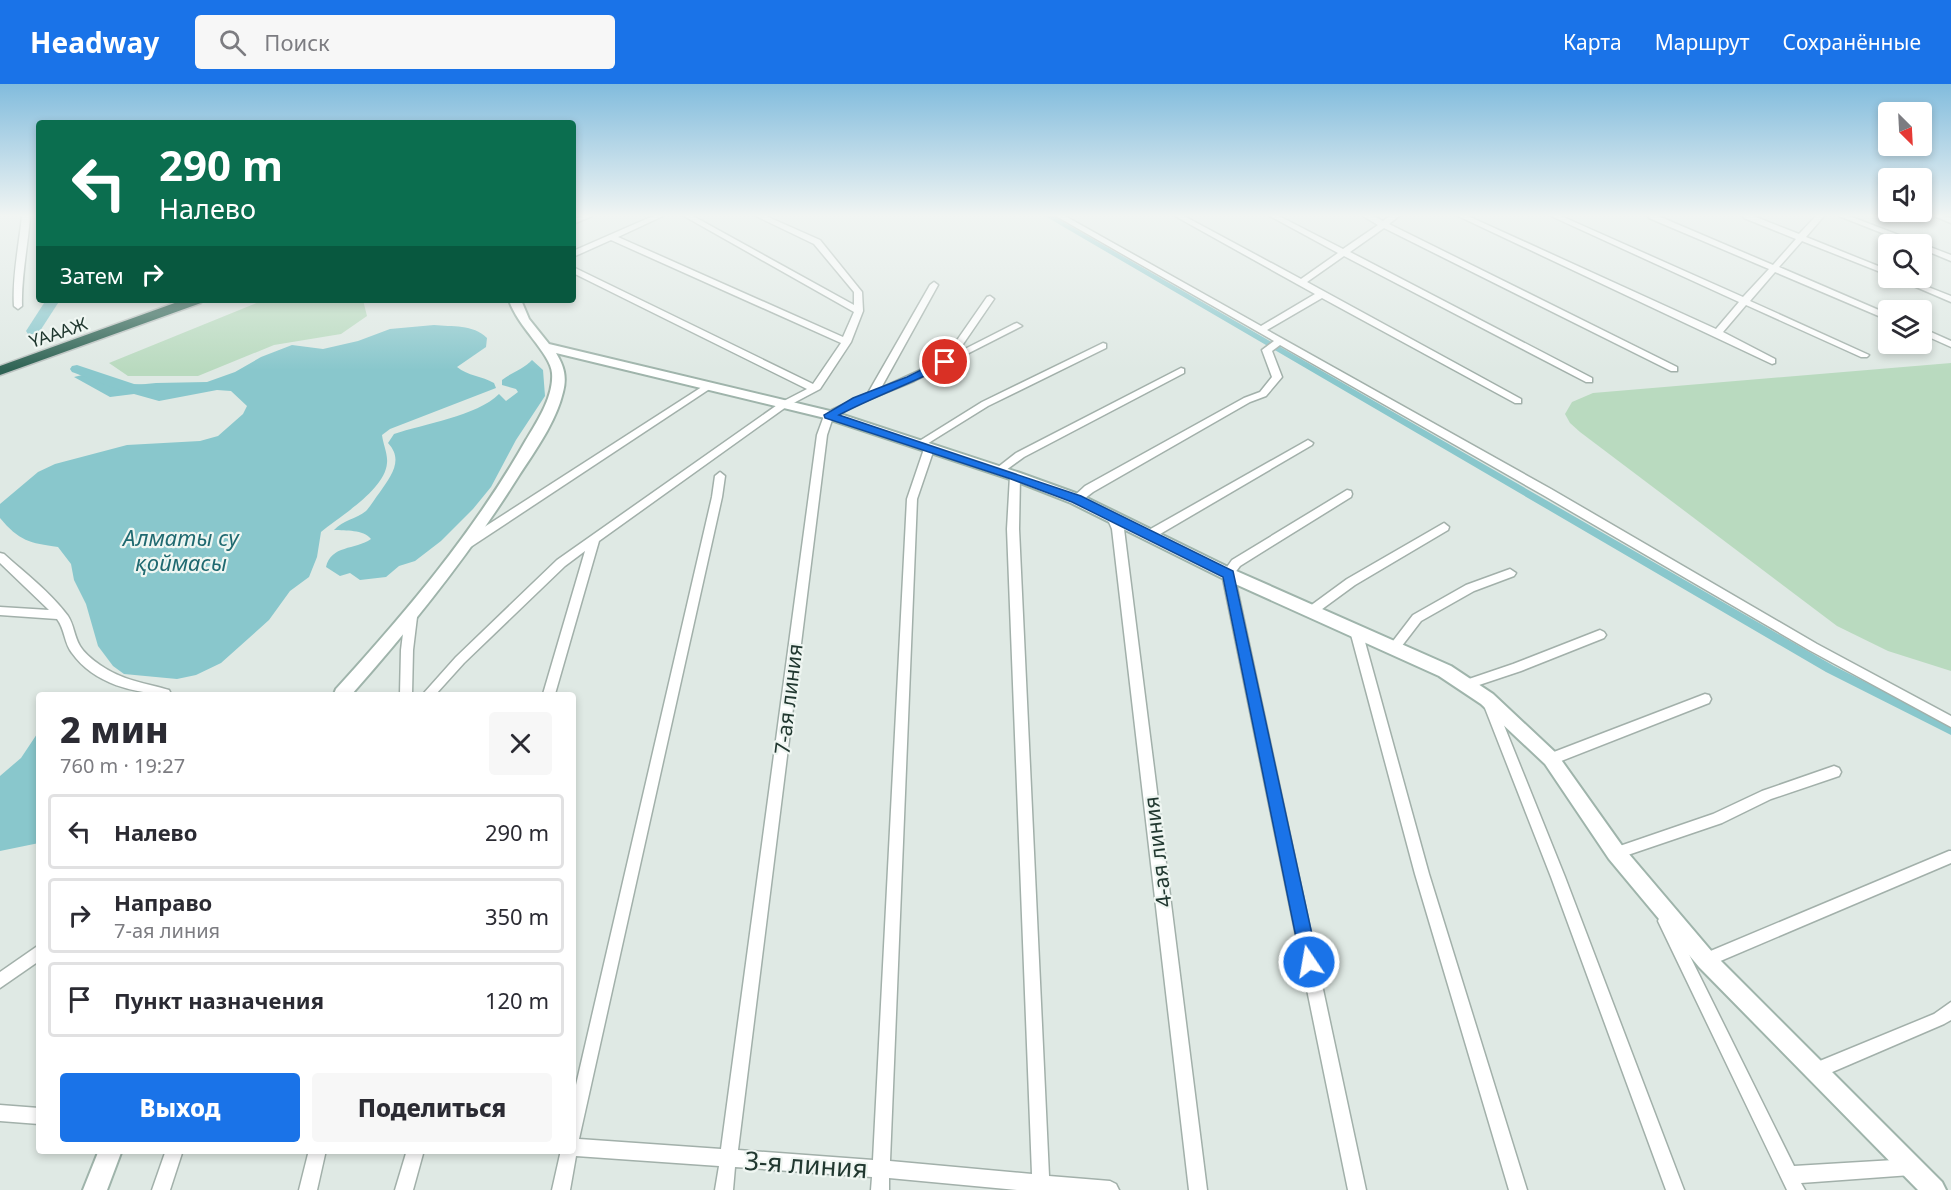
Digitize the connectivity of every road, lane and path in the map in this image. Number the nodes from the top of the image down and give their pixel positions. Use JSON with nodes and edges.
{"nodes":[{"id":1,"x":21,"y":268,"type":"edge"},
{"id":2,"x":680,"y":268,"type":"edge"},
{"id":3,"x":781,"y":268,"type":"edge"},
{"id":4,"x":838,"y":268,"type":"edge"},
{"id":5,"x":1151,"y":268,"type":"edge"},
{"id":6,"x":1273,"y":268,"type":"edge"},
{"id":7,"x":1322,"y":268,"type":"edge"},
{"id":8,"x":1374,"y":268,"type":"edge"},
{"id":9,"x":1471,"y":268,"type":"edge"},
{"id":10,"x":1574,"y":268,"type":"edge"},
{"id":11,"x":1671,"y":268,"type":"edge"},
{"id":12,"x":1775,"y":268,"type":"joint"},
{"id":13,"x":576,"y":271,"type":"edge"},
{"id":14,"x":1301,"y":283,"type":"junction"},
{"id":15,"x":934,"y":285,"type":"dead end"},
{"id":16,"x":1925,"y":288,"type":"edge"},
{"id":17,"x":1322,"y":294,"type":"junction"},
{"id":18,"x":1951,"y":298,"type":"edge"},
{"id":19,"x":990,"y":299,"type":"dead end"},
{"id":20,"x":1746,"y":301,"type":"junction"},
{"id":21,"x":162,"y":303,"type":"edge"},
{"id":22,"x":187,"y":303,"type":"edge"},
{"id":23,"x":516,"y":303,"type":"edge"},
{"id":24,"x":18,"y":306,"type":"dead end"},
{"id":25,"x":859,"y":311,"type":"junction"},
{"id":26,"x":1878,"y":313,"type":"edge"},
{"id":27,"x":1017,"y":326,"type":"dead end"},
{"id":28,"x":1260,"y":330,"type":"junction"},
{"id":29,"x":1717,"y":333,"type":"junction"},
{"id":30,"x":1932,"y":335,"type":"edge"},
{"id":31,"x":85,"y":337,"type":"junction"},
{"id":32,"x":846,"y":342,"type":"junction"},
{"id":33,"x":1951,"y":344,"type":"edge"},
{"id":34,"x":1274,"y":345,"type":"junction"},
{"id":35,"x":1103,"y":346,"type":"dead end"},
{"id":36,"x":546,"y":347,"type":"junction"},
{"id":37,"x":1864,"y":355,"type":"dead end"},
{"id":38,"x":1772,"y":361,"type":"dead end"},
{"id":39,"x":0,"y":362,"type":"edge"},
{"id":40,"x":945,"y":362,"type":"junction"},
{"id":41,"x":1674,"y":369,"type":"dead end"},
{"id":42,"x":0,"y":371,"type":"edge"},
{"id":43,"x":1181,"y":371,"type":"dead end"},
{"id":44,"x":1589,"y":380,"type":"dead end"},
{"id":45,"x":708,"y":386,"type":"junction"},
{"id":46,"x":815,"y":389,"type":"junction"},
{"id":47,"x":872,"y":395,"type":"junction"},
{"id":48,"x":1518,"y":401,"type":"dead end"},
{"id":49,"x":783,"y":405,"type":"junction"},
{"id":50,"x":829,"y":415,"type":"junction"},
{"id":51,"x":1308,"y":443,"type":"dead end"},
{"id":52,"x":924,"y":447,"type":"junction"},
{"id":53,"x":998,"y":471,"type":"junction"},
{"id":54,"x":720,"y":476,"type":"dead end"},
{"id":55,"x":1015,"y":476,"type":"junction"},
{"id":56,"x":1347,"y":494,"type":"dead end"},
{"id":57,"x":1076,"y":499,"type":"junction"},
{"id":58,"x":1111,"y":515,"type":"junction"},
{"id":59,"x":1444,"y":527,"type":"dead end"},
{"id":60,"x":1150,"y":534,"type":"junction"},
{"id":61,"x":595,"y":537,"type":"junction"},
{"id":62,"x":465,"y":545,"type":"junction"},
{"id":63,"x":0,"y":557,"type":"edge"},
{"id":64,"x":1510,"y":573,"type":"dead end"},
{"id":65,"x":1228,"y":574,"type":"junction"},
{"id":66,"x":0,"y":611,"type":"edge"},
{"id":67,"x":1310,"y":612,"type":"junction"},
{"id":68,"x":60,"y":615,"type":"junction"},
{"id":69,"x":411,"y":616,"type":"junction"},
{"id":70,"x":1356,"y":631,"type":"junction"},
{"id":71,"x":1600,"y":635,"type":"dead end"},
{"id":72,"x":1394,"y":648,"type":"junction"},
{"id":73,"x":1467,"y":684,"type":"junction"},
{"id":74,"x":157,"y":692,"type":"edge"},
{"id":75,"x":344,"y":692,"type":"edge"},
{"id":76,"x":406,"y":692,"type":"edge"},
{"id":77,"x":431,"y":692,"type":"edge"},
{"id":78,"x":550,"y":692,"type":"edge"},
{"id":79,"x":1487,"y":699,"type":"junction"},
{"id":80,"x":1705,"y":699,"type":"dead end"},
{"id":81,"x":1951,"y":722,"type":"edge"},
{"id":82,"x":1551,"y":759,"type":"junction"},
{"id":83,"x":1834,"y":772,"type":"dead end"},
{"id":84,"x":1616,"y":853,"type":"junction"},
{"id":85,"x":1949,"y":857,"type":"dead end"},
{"id":86,"x":1654,"y":898,"type":"junction"},
{"id":87,"x":36,"y":954,"type":"edge"},
{"id":88,"x":1706,"y":960,"type":"junction"},
{"id":89,"x":0,"y":981,"type":"edge"},
{"id":90,"x":1951,"y":1010,"type":"edge"},
{"id":91,"x":1816,"y":1071,"type":"junction"},
{"id":92,"x":0,"y":1113,"type":"edge"},
{"id":93,"x":36,"y":1116,"type":"edge"},
{"id":94,"x":576,"y":1121,"type":"edge"},
{"id":95,"x":576,"y":1147,"type":"edge"},
{"id":96,"x":109,"y":1154,"type":"edge"},
{"id":97,"x":174,"y":1154,"type":"edge"},
{"id":98,"x":317,"y":1154,"type":"edge"},
{"id":99,"x":415,"y":1154,"type":"edge"},
{"id":100,"x":568,"y":1154,"type":"edge"},
{"id":101,"x":728,"y":1158,"type":"junction"},
{"id":102,"x":1911,"y":1167,"type":"junction"},
{"id":103,"x":880,"y":1169,"type":"junction"},
{"id":104,"x":1793,"y":1182,"type":"edge"},
{"id":105,"x":1041,"y":1187,"type":"edge"},
{"id":106,"x":95,"y":1190,"type":"edge"},
{"id":107,"x":161,"y":1190,"type":"edge"},
{"id":108,"x":308,"y":1190,"type":"edge"},
{"id":109,"x":404,"y":1190,"type":"edge"},
{"id":110,"x":561,"y":1190,"type":"edge"},
{"id":111,"x":724,"y":1190,"type":"edge"},
{"id":112,"x":880,"y":1190,"type":"edge"},
{"id":113,"x":1110,"y":1190,"type":"edge"},
{"id":114,"x":1198,"y":1190,"type":"edge"},
{"id":115,"x":1357,"y":1190,"type":"edge"},
{"id":116,"x":1518,"y":1190,"type":"edge"},
{"id":117,"x":1675,"y":1190,"type":"edge"},
{"id":118,"x":1934,"y":1190,"type":"edge"}],
"edges":[{"from":1,"to":24,"type":"street"},
{"from":2,"to":32,"type":"street"},
{"from":3,"to":25,"type":"street"},
{"from":4,"to":25,"type":"street"},
{"from":5,"to":28,"type":"street"},
{"from":6,"to":14,"type":"street"},
{"from":7,"to":14,"type":"street"},
{"from":8,"to":44,"type":"street"},
{"from":9,"to":41,"type":"street"},
{"from":10,"to":29,"type":"street"},
{"from":11,"to":20,"type":"street"},
{"from":12,"to":20,"type":"street"},
{"from":12,"to":26,"type":"street"},
{"from":13,"to":46,"type":"street"},
{"from":14,"to":17,"type":"street"},
{"from":15,"to":47,"type":"street"},
{"from":16,"to":18,"type":"street"},
{"from":17,"to":28,"type":"street"},
{"from":17,"to":48,"type":"street"},
{"from":19,"to":40,"type":"street"},
{"from":20,"to":29,"type":"street"},
{"from":20,"to":37,"type":"street"},
{"from":21,"to":31,"type":"highway","name":"ҮАААЖ"},
{"from":22,"to":31,"type":"highway","name":"ҮАААЖ"},
{"from":23,"to":36,"type":"street"},
{"from":25,"to":32,"type":"street"},
{"from":27,"to":40,"type":"street"},
{"from":28,"to":34,"type":"street"},
{"from":29,"to":38,"type":"street"},
{"from":30,"to":33,"type":"street"},
{"from":31,"to":39,"type":"highway","name":"ҮАААЖ"},
{"from":31,"to":42,"type":"highway","name":"ҮАААЖ"},
{"from":32,"to":46,"type":"street"},
{"from":34,"to":57,"type":"street"},
{"from":34,"to":81,"type":"street"},
{"from":35,"to":52,"type":"street"},
{"from":36,"to":45,"type":"street"},
{"from":36,"to":62,"type":"street"},
{"from":40,"to":47,"type":"street"},
{"from":43,"to":53,"type":"street"},
{"from":45,"to":49,"type":"street"},
{"from":45,"to":62,"type":"street"},
{"from":46,"to":49,"type":"street"},
{"from":47,"to":50,"type":"street"},
{"from":49,"to":50,"type":"street"},
{"from":49,"to":61,"type":"street"},
{"from":50,"to":52,"type":"street"},
{"from":50,"to":101,"type":"street","name":"7-ая линия"},
{"from":51,"to":60,"type":"street"},
{"from":52,"to":53,"type":"street"},
{"from":52,"to":103,"type":"street"},
{"from":53,"to":55,"type":"street"},
{"from":54,"to":94,"type":"street"},
{"from":55,"to":57,"type":"street"},
{"from":55,"to":105,"type":"street"},
{"from":56,"to":65,"type":"street"},
{"from":57,"to":58,"type":"street"},
{"from":58,"to":60,"type":"street"},
{"from":58,"to":114,"type":"street","name":"4-ая линия"},
{"from":59,"to":67,"type":"street"},
{"from":60,"to":65,"type":"street"},
{"from":61,"to":77,"type":"street"},
{"from":61,"to":78,"type":"street"},
{"from":62,"to":69,"type":"street"},
{"from":63,"to":68,"type":"street"},
{"from":64,"to":72,"type":"street"},
{"from":65,"to":67,"type":"street"},
{"from":65,"to":115,"type":"street"},
{"from":66,"to":68,"type":"street"},
{"from":67,"to":70,"type":"street"},
{"from":68,"to":74,"type":"street"},
{"from":69,"to":75,"type":"street"},
{"from":69,"to":76,"type":"street"},
{"from":70,"to":72,"type":"street"},
{"from":70,"to":116,"type":"street"},
{"from":71,"to":73,"type":"street"},
{"from":72,"to":73,"type":"street"},
{"from":73,"to":79,"type":"street"},
{"from":79,"to":82,"type":"street"},
{"from":79,"to":117,"type":"street"},
{"from":80,"to":82,"type":"street"},
{"from":82,"to":84,"type":"street"},
{"from":83,"to":84,"type":"street"},
{"from":84,"to":86,"type":"street"},
{"from":85,"to":88,"type":"street"},
{"from":86,"to":88,"type":"street"},
{"from":86,"to":104,"type":"street"},
{"from":87,"to":89,"type":"street"},
{"from":88,"to":91,"type":"street"},
{"from":90,"to":91,"type":"street"},
{"from":91,"to":102,"type":"street"},
{"from":92,"to":93,"type":"street"},
{"from":95,"to":101,"type":"street","name":"3-я линия"},
{"from":96,"to":106,"type":"street"},
{"from":97,"to":107,"type":"street"},
{"from":98,"to":108,"type":"street"},
{"from":99,"to":109,"type":"street"},
{"from":100,"to":110,"type":"street"},
{"from":101,"to":103,"type":"street","name":"3-я линия"},
{"from":101,"to":111,"type":"street","name":"7-ая линия"},
{"from":102,"to":104,"type":"street"},
{"from":102,"to":118,"type":"street"},
{"from":103,"to":105,"type":"street","name":"3-я линия"},
{"from":103,"to":112,"type":"street"},
{"from":105,"to":113,"type":"street","name":"3-я линия"}]}
